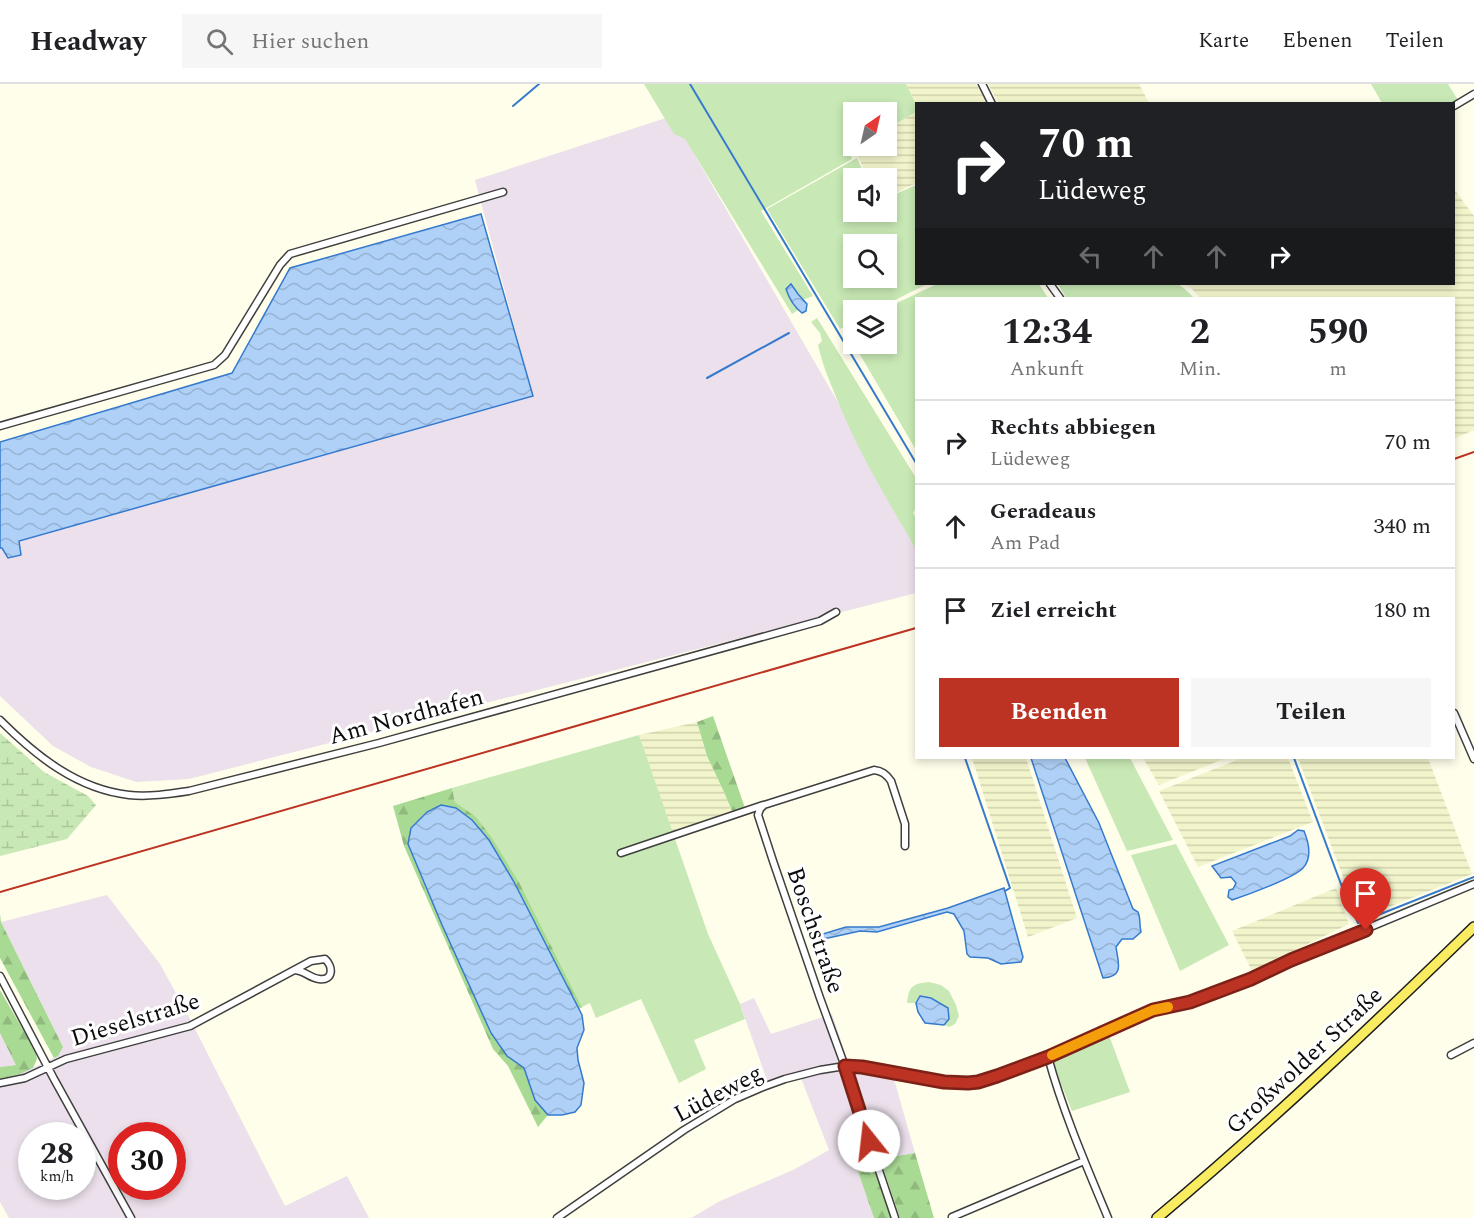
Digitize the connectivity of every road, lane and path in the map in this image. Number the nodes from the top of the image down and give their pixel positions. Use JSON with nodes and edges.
{"nodes":[{"id":1,"x":982,"y":84,"type":"edge"},
{"id":2,"x":1474,"y":94,"type":"edge"},
{"id":3,"x":991,"y":102,"type":"edge"},
{"id":4,"x":1455,"y":105,"type":"edge"},
{"id":5,"x":503,"y":192,"type":"dead end"},
{"id":6,"x":0,"y":426,"type":"edge"},
{"id":7,"x":836,"y":612,"type":"dead end"},
{"id":8,"x":1455,"y":715,"type":"edge"},
{"id":9,"x":0,"y":720,"type":"edge"},
{"id":10,"x":1474,"y":759,"type":"edge"},
{"id":11,"x":764,"y":805,"type":"junction"},
{"id":12,"x":905,"y":846,"type":"dead end"},
{"id":13,"x":621,"y":853,"type":"dead end"},
{"id":14,"x":1474,"y":884,"type":"edge"},
{"id":15,"x":1474,"y":927,"type":"edge"},
{"id":16,"x":295,"y":970,"type":"junction"},
{"id":17,"x":0,"y":976,"type":"edge"},
{"id":18,"x":1474,"y":1043,"type":"edge"},
{"id":19,"x":1451,"y":1055,"type":"dead end"},
{"id":20,"x":1048,"y":1057,"type":"junction"},
{"id":21,"x":845,"y":1066,"type":"junction"},
{"id":22,"x":48,"y":1068,"type":"junction"},
{"id":23,"x":0,"y":1083,"type":"edge"},
{"id":24,"x":1084,"y":1161,"type":"junction"},
{"id":25,"x":952,"y":1217,"type":"edge"},
{"id":26,"x":131,"y":1218,"type":"edge"},
{"id":27,"x":557,"y":1218,"type":"edge"},
{"id":28,"x":895,"y":1218,"type":"edge"},
{"id":29,"x":1108,"y":1218,"type":"edge"},
{"id":30,"x":1157,"y":1218,"type":"edge"}],
"edges":[{"from":1,"to":3,"type":"street"},
{"from":2,"to":4,"type":"street"},
{"from":5,"to":6,"type":"street"},
{"from":7,"to":9,"type":"street","name":"Am Nordhafen"},
{"from":8,"to":10,"type":"street"},
{"from":11,"to":12,"type":"street"},
{"from":11,"to":13,"type":"street"},
{"from":11,"to":21,"type":"street","name":"Boschstraße"},
{"from":14,"to":20,"type":"street","name":"Lüdeweg"},
{"from":15,"to":30,"type":"main road","name":"Großwolder Straße"},
{"from":16,"to":16,"type":"street","name":"Dieselstraße"},
{"from":16,"to":22,"type":"street","name":"Dieselstraße"},
{"from":17,"to":22,"type":"street"},
{"from":18,"to":19,"type":"street"},
{"from":20,"to":21,"type":"street","name":"Lüdeweg"},
{"from":20,"to":24,"type":"street"},
{"from":21,"to":27,"type":"street","name":"Lüdeweg"},
{"from":21,"to":28,"type":"street","name":"Boschstraße"},
{"from":22,"to":23,"type":"street","name":"Dieselstraße"},
{"from":22,"to":26,"type":"street"},
{"from":24,"to":25,"type":"street"},
{"from":24,"to":29,"type":"street"}]}
